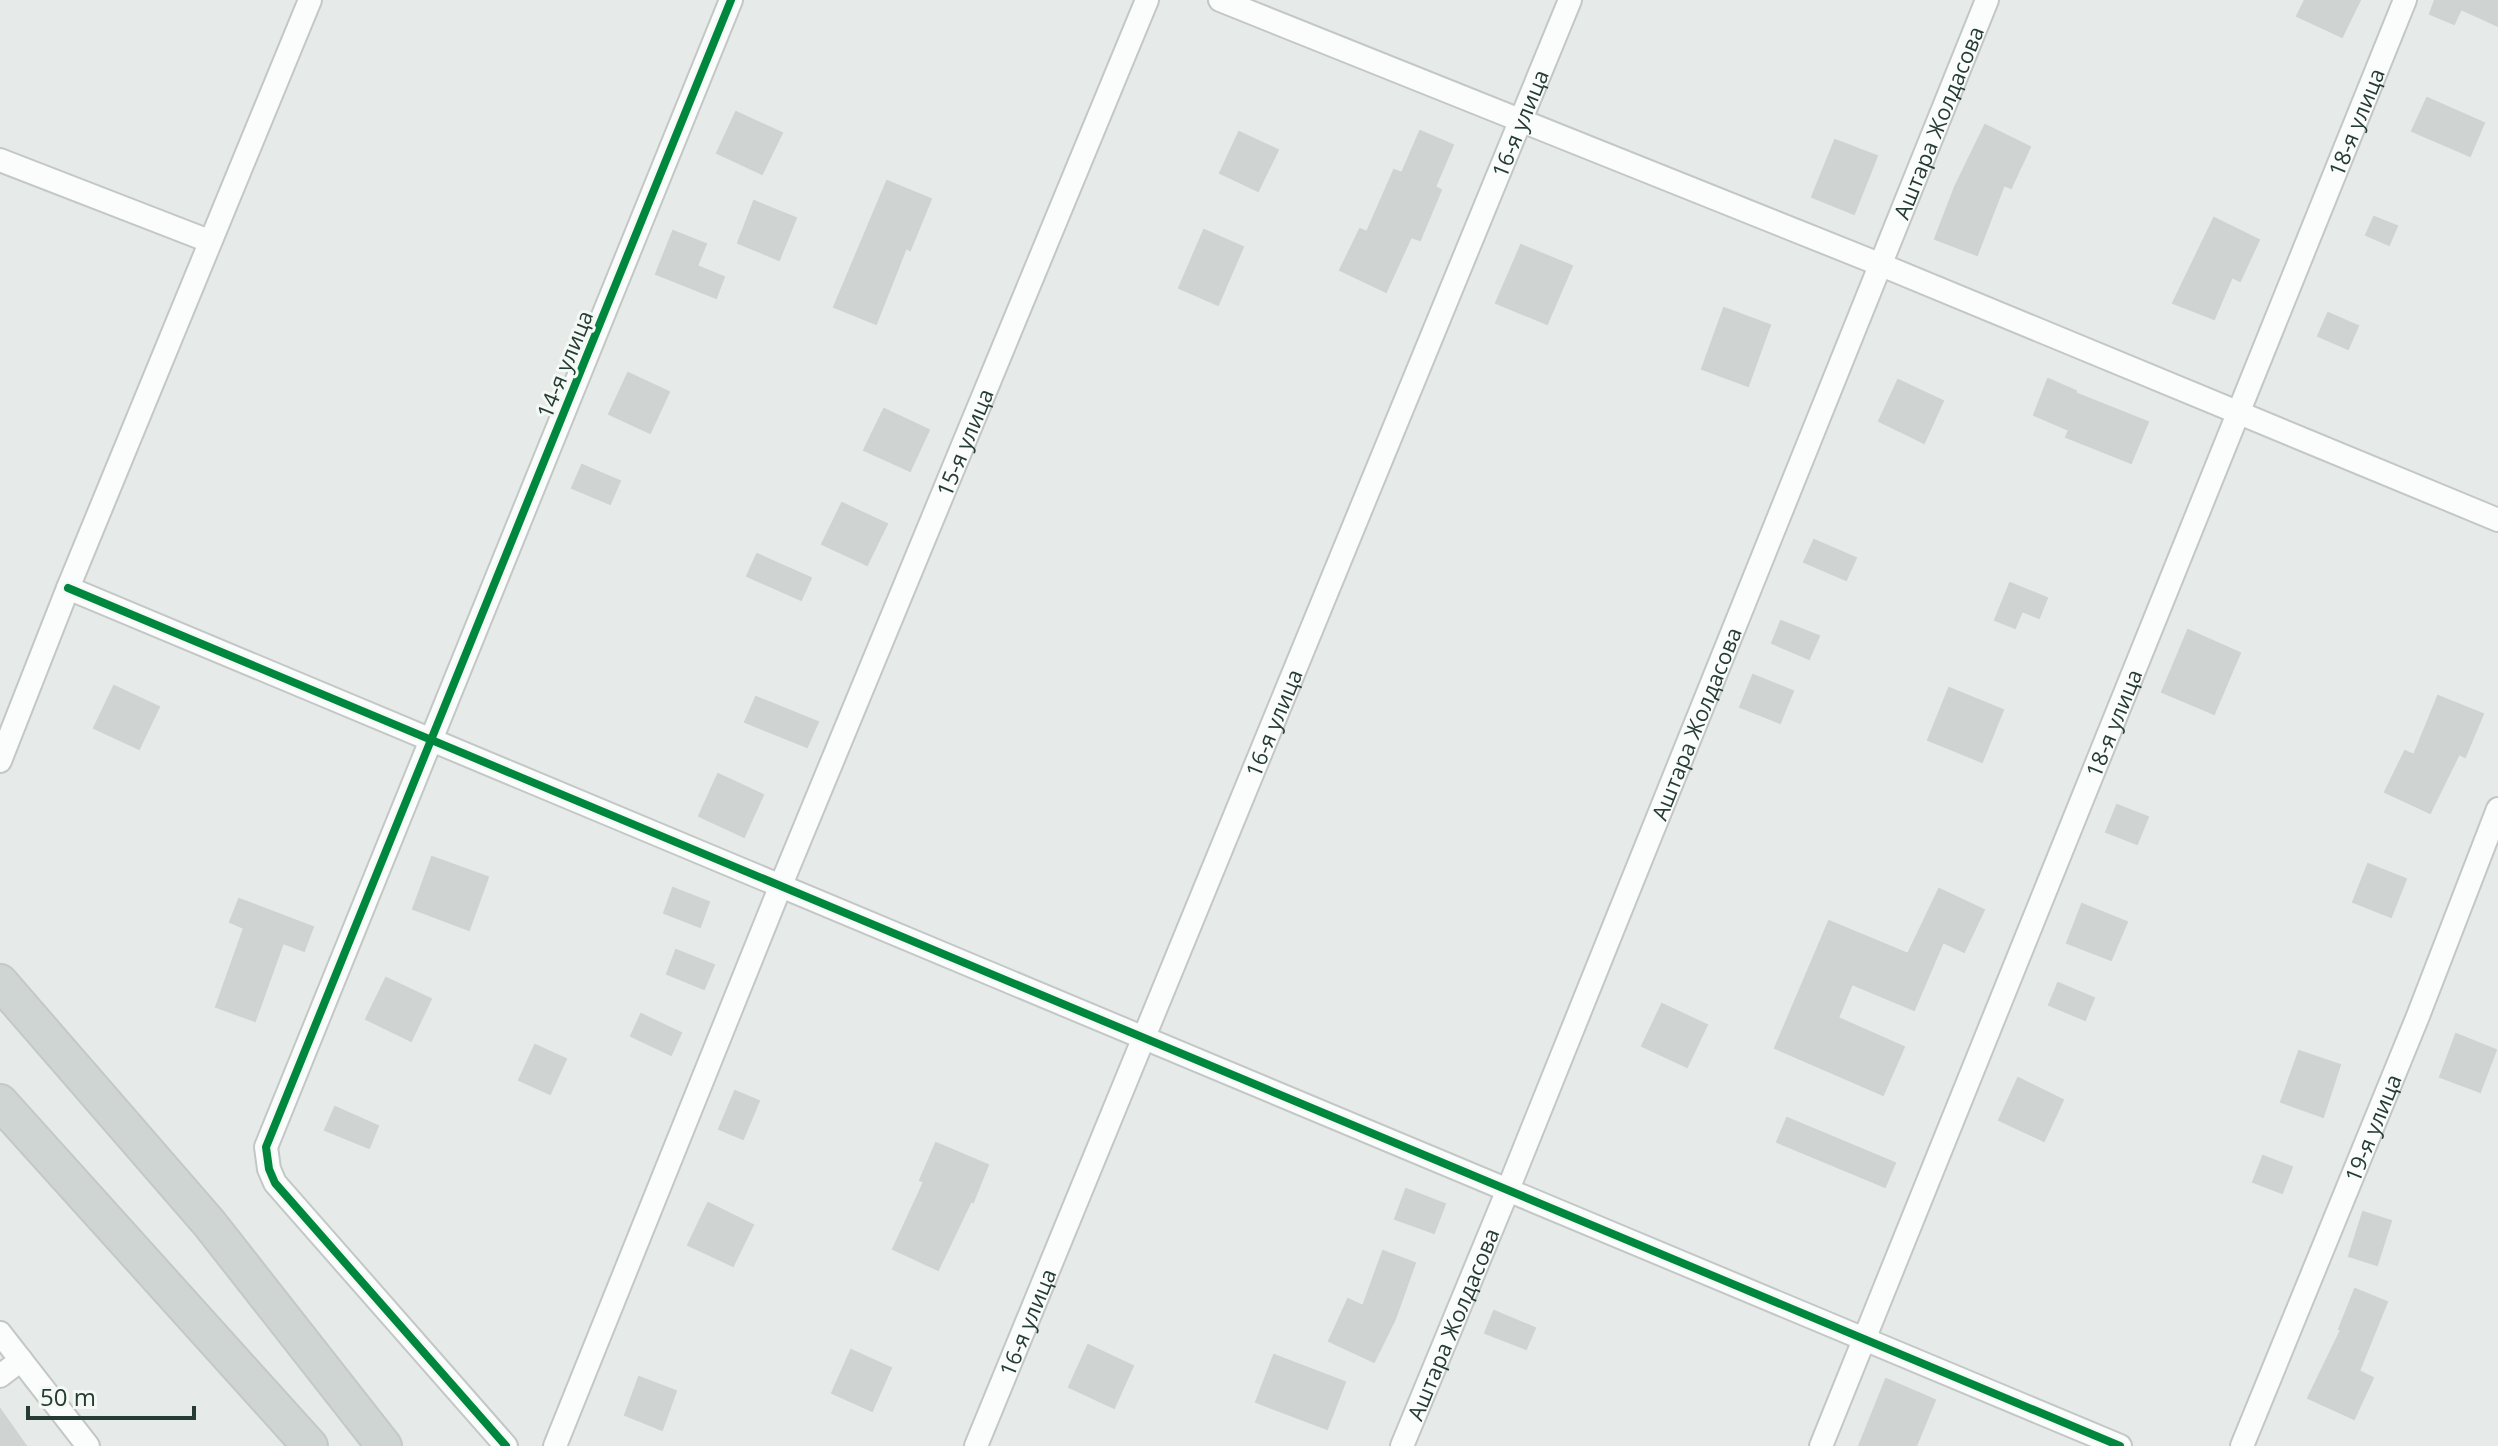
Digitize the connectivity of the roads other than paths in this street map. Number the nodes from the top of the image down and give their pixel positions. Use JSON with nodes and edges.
{"nodes":[{"id":1,"x":310,"y":0,"type":"edge"},
{"id":2,"x":731,"y":0,"type":"edge"},
{"id":3,"x":1147,"y":0,"type":"edge"},
{"id":4,"x":1220,"y":0,"type":"edge"},
{"id":5,"x":1570,"y":0,"type":"edge"},
{"id":6,"x":1987,"y":0,"type":"edge"},
{"id":7,"x":2405,"y":0,"type":"edge"},
{"id":8,"x":1520,"y":122,"type":"junction"},
{"id":9,"x":0,"y":160,"type":"edge"},
{"id":10,"x":209,"y":241,"type":"junction"},
{"id":11,"x":1879,"y":264,"type":"junction"},
{"id":12,"x":2237,"y":414,"type":"junction"},
{"id":13,"x":2498,"y":520,"type":"edge"},
{"id":14,"x":68,"y":588,"type":"junction"},
{"id":15,"x":431,"y":741,"type":"junction"},
{"id":16,"x":0,"y":761,"type":"edge"},
{"id":17,"x":2498,"y":809,"type":"edge"},
{"id":18,"x":781,"y":885,"type":"junction"},
{"id":19,"x":0,"y":982,"type":"edge"},
{"id":20,"x":1145,"y":1039,"type":"junction"},
{"id":21,"x":0,"y":1102,"type":"edge"},
{"id":22,"x":1507,"y":1192,"type":"junction"},
{"id":23,"x":0,"y":1333,"type":"edge"},
{"id":24,"x":1866,"y":1338,"type":"junction"},
{"id":25,"x":21,"y":1360,"type":"junction"},
{"id":26,"x":0,"y":1376,"type":"edge"},
{"id":27,"x":88,"y":1446,"type":"edge"},
{"id":28,"x":310,"y":1446,"type":"edge"},
{"id":29,"x":384,"y":1446,"type":"edge"},
{"id":30,"x":506,"y":1446,"type":"edge"},
{"id":31,"x":555,"y":1446,"type":"edge"},
{"id":32,"x":976,"y":1446,"type":"edge"},
{"id":33,"x":1402,"y":1446,"type":"edge"},
{"id":34,"x":1821,"y":1446,"type":"edge"},
{"id":35,"x":2120,"y":1446,"type":"edge"},
{"id":36,"x":2242,"y":1446,"type":"edge"}],
"edges":[{"from":1,"to":10,"type":"street"},
{"from":2,"to":15,"type":"street","name":"14-я улица"},
{"from":3,"to":18,"type":"street","name":"15-я улица"},
{"from":4,"to":8,"type":"street"},
{"from":5,"to":8,"type":"street","name":"16-я улица"},
{"from":6,"to":11,"type":"street","name":"Аштара Жолдасова"},
{"from":7,"to":12,"type":"street","name":"18-я улица"},
{"from":8,"to":11,"type":"street"},
{"from":8,"to":20,"type":"street","name":"16-я улица"},
{"from":9,"to":10,"type":"street"},
{"from":10,"to":14,"type":"street"},
{"from":11,"to":12,"type":"street"},
{"from":11,"to":22,"type":"street","name":"Аштара Жолдасова"},
{"from":12,"to":13,"type":"street"},
{"from":12,"to":24,"type":"street","name":"18-я улица"},
{"from":14,"to":15,"type":"street"},
{"from":14,"to":16,"type":"street"},
{"from":15,"to":18,"type":"street"},
{"from":15,"to":30,"type":"street","name":"14-я улица"},
{"from":17,"to":36,"type":"street","name":"19-я улица"},
{"from":18,"to":20,"type":"street"},
{"from":18,"to":31,"type":"street","name":"15-я улица"},
{"from":19,"to":29,"type":"main road"},
{"from":20,"to":22,"type":"street"},
{"from":20,"to":32,"type":"street","name":"16-я улица"},
{"from":21,"to":28,"type":"main road"},
{"from":22,"to":24,"type":"street"},
{"from":22,"to":33,"type":"street","name":"Аштара Жолдасова"},
{"from":23,"to":25,"type":"street"},
{"from":24,"to":34,"type":"street","name":"18-я улица"},
{"from":24,"to":35,"type":"street"},
{"from":25,"to":26,"type":"street"},
{"from":25,"to":27,"type":"street"}]}
